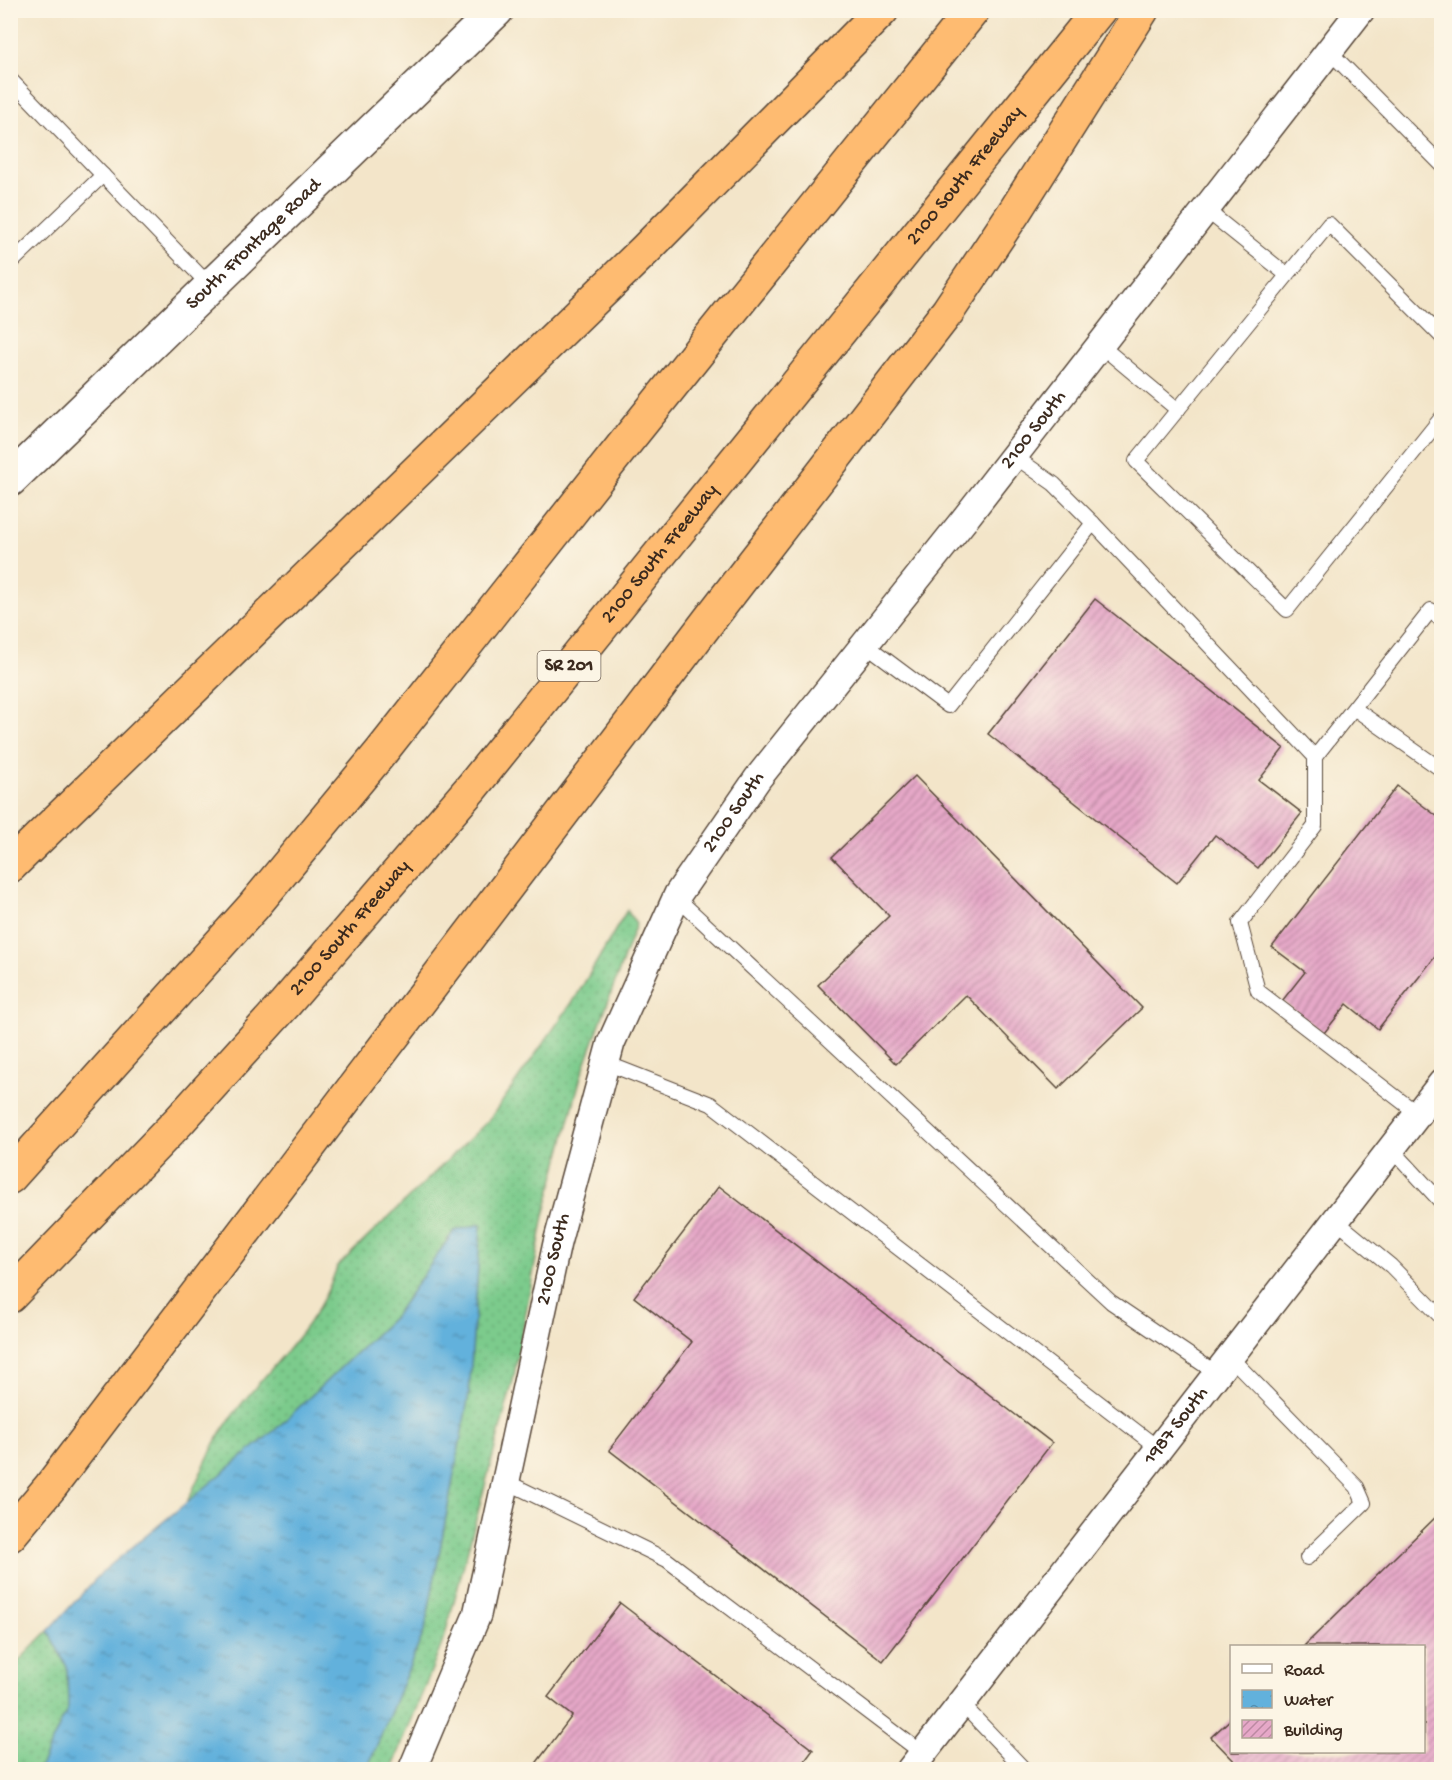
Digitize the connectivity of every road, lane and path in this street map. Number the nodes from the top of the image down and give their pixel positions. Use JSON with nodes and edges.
{"nodes":[{"id":1,"x":497,"y":10,"type":"edge"},
{"id":2,"x":882,"y":10,"type":"edge"},
{"id":3,"x":973,"y":10,"type":"edge"},
{"id":4,"x":1099,"y":10,"type":"edge"},
{"id":5,"x":1142,"y":10,"type":"edge"},
{"id":6,"x":1361,"y":10,"type":"edge"},
{"id":7,"x":1329,"y":51,"type":"junction"},
{"id":8,"x":10,"y":79,"type":"edge"},
{"id":9,"x":1442,"y":165,"type":"edge"},
{"id":10,"x":103,"y":175,"type":"junction"},
{"id":11,"x":1206,"y":210,"type":"junction"},
{"id":12,"x":10,"y":264,"type":"edge"},
{"id":13,"x":1287,"y":275,"type":"junction"},
{"id":14,"x":211,"y":287,"type":"junction"},
{"id":15,"x":1442,"y":338,"type":"edge"},
{"id":16,"x":1100,"y":345,"type":"junction"},
{"id":17,"x":1178,"y":410,"type":"junction"},
{"id":18,"x":1442,"y":417,"type":"edge"},
{"id":19,"x":1014,"y":456,"type":"junction"},
{"id":20,"x":10,"y":480,"type":"edge"},
{"id":21,"x":1093,"y":523,"type":"junction"},
{"id":22,"x":1442,"y":621,"type":"edge"},
{"id":23,"x":865,"y":644,"type":"junction"},
{"id":24,"x":1355,"y":709,"type":"junction"},
{"id":25,"x":1315,"y":757,"type":"junction"},
{"id":26,"x":1442,"y":770,"type":"edge"},
{"id":27,"x":10,"y":866,"type":"edge"},
{"id":28,"x":677,"y":898,"type":"junction"},
{"id":29,"x":606,"y":1063,"type":"junction"},
{"id":30,"x":1442,"y":1083,"type":"edge"},
{"id":31,"x":1418,"y":1114,"type":"junction"},
{"id":32,"x":1391,"y":1149,"type":"junction"},
{"id":33,"x":10,"y":1177,"type":"edge"},
{"id":34,"x":1442,"y":1203,"type":"edge"},
{"id":35,"x":1335,"y":1220,"type":"junction"},
{"id":36,"x":10,"y":1296,"type":"edge"},
{"id":37,"x":1442,"y":1318,"type":"edge"},
{"id":38,"x":1223,"y":1364,"type":"junction"},
{"id":39,"x":1158,"y":1448,"type":"junction"},
{"id":40,"x":505,"y":1481,"type":"junction"},
{"id":41,"x":10,"y":1535,"type":"edge"},
{"id":42,"x":1307,"y":1557,"type":"dead end"},
{"id":43,"x":961,"y":1703,"type":"junction"},
{"id":44,"x":916,"y":1761,"type":"edge"},
{"id":45,"x":412,"y":1770,"type":"edge"},
{"id":46,"x":1025,"y":1770,"type":"edge"}],
"edges":[{"from":1,"to":14,"type":"street","name":"South Frontage Road"},
{"from":2,"to":27,"type":"highway"},
{"from":3,"to":33,"type":"highway"},
{"from":4,"to":36,"type":"highway","name":"2100 South Freeway","number":"SR 201"},
{"from":5,"to":41,"type":"highway"},
{"from":6,"to":7,"type":"street","name":"2100 South"},
{"from":7,"to":9,"type":"lane"},
{"from":7,"to":11,"type":"street","name":"2100 South"},
{"from":8,"to":10,"type":"lane"},
{"from":10,"to":12,"type":"lane"},
{"from":10,"to":14,"type":"lane"},
{"from":11,"to":13,"type":"lane"},
{"from":11,"to":16,"type":"street","name":"2100 South"},
{"from":13,"to":15,"type":"lane"},
{"from":13,"to":17,"type":"lane"},
{"from":14,"to":20,"type":"street","name":"South Frontage Road"},
{"from":16,"to":17,"type":"lane"},
{"from":16,"to":19,"type":"street","name":"2100 South"},
{"from":17,"to":18,"type":"lane"},
{"from":19,"to":21,"type":"lane"},
{"from":19,"to":23,"type":"street","name":"2100 South"},
{"from":21,"to":23,"type":"lane"},
{"from":21,"to":25,"type":"lane"},
{"from":22,"to":24,"type":"lane"},
{"from":23,"to":28,"type":"street","name":"2100 South"},
{"from":24,"to":25,"type":"lane"},
{"from":24,"to":26,"type":"lane"},
{"from":25,"to":31,"type":"lane"},
{"from":28,"to":29,"type":"street","name":"2100 South"},
{"from":28,"to":38,"type":"lane"},
{"from":29,"to":39,"type":"lane"},
{"from":29,"to":40,"type":"street","name":"2100 South"},
{"from":30,"to":31,"type":"street","name":"1987 South"},
{"from":31,"to":32,"type":"street","name":"1987 South"},
{"from":32,"to":34,"type":"lane"},
{"from":32,"to":35,"type":"street","name":"1987 South"},
{"from":35,"to":37,"type":"lane"},
{"from":35,"to":38,"type":"street","name":"1987 South"},
{"from":38,"to":39,"type":"street","name":"1987 South"},
{"from":38,"to":42,"type":"lane"},
{"from":39,"to":43,"type":"street","name":"1987 South"},
{"from":40,"to":44,"type":"lane"},
{"from":40,"to":45,"type":"street","name":"2100 South"},
{"from":43,"to":44,"type":"street","name":"1987 South"},
{"from":43,"to":46,"type":"lane"}]}
